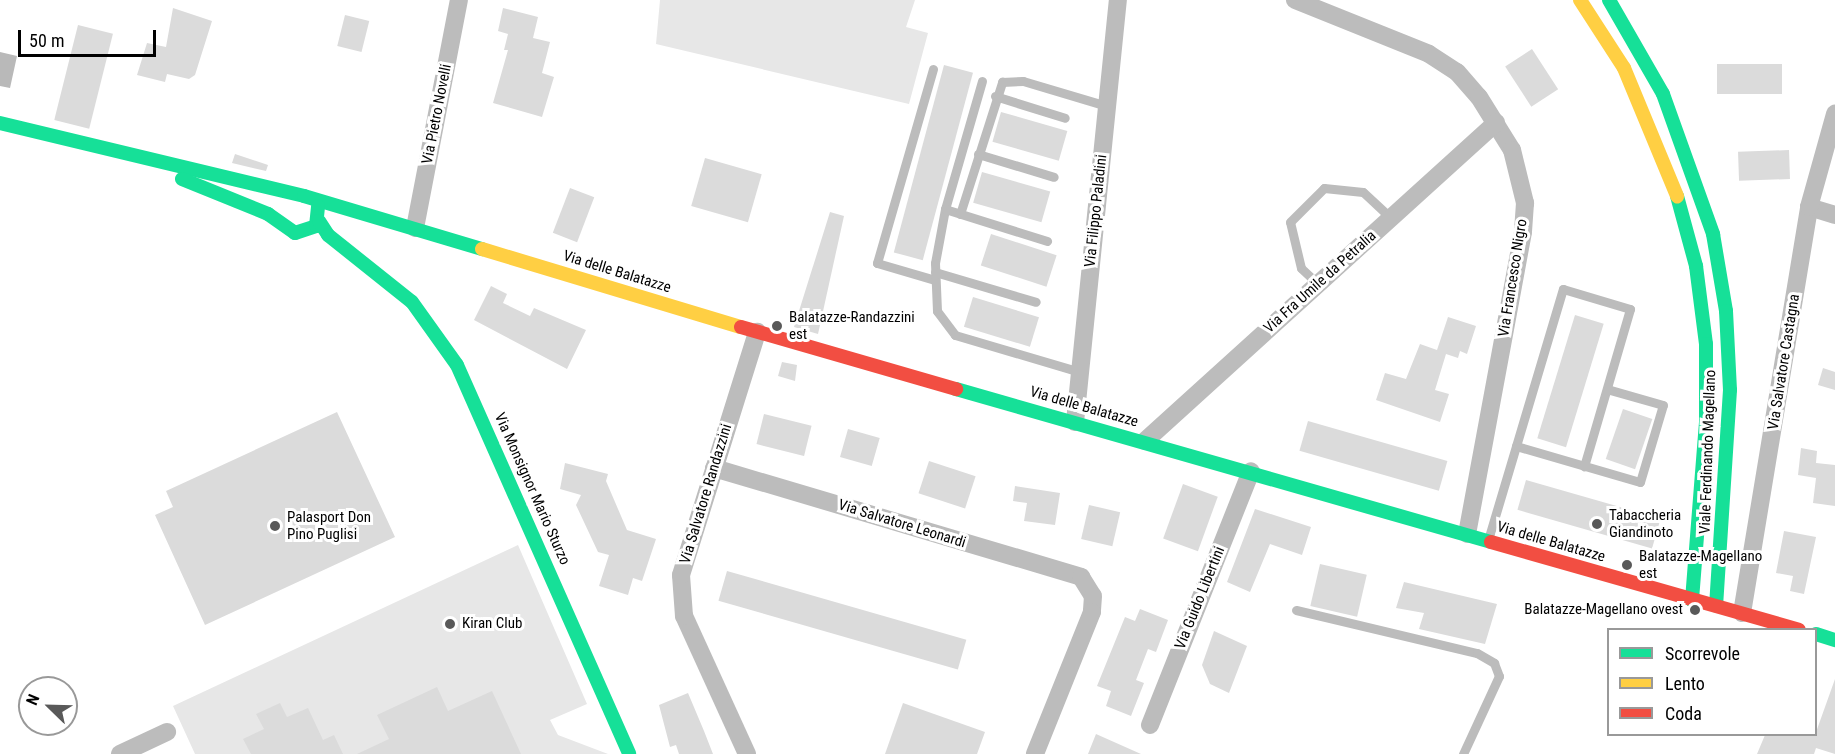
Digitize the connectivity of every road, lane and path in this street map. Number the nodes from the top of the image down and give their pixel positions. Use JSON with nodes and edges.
{"nodes":[{"id":1,"x":459,"y":0,"type":"edge"},
{"id":2,"x":1118,"y":0,"type":"edge"},
{"id":3,"x":1295,"y":0,"type":"edge"},
{"id":4,"x":1580,"y":0,"type":"edge"},
{"id":5,"x":1610,"y":0,"type":"edge"},
{"id":6,"x":933,"y":69,"type":"dead end"},
{"id":7,"x":982,"y":81,"type":"dead end"},
{"id":8,"x":995,"y":96,"type":"junction"},
{"id":9,"x":1107,"y":106,"type":"junction"},
{"id":10,"x":1835,"y":114,"type":"edge"},
{"id":11,"x":1065,"y":118,"type":"dead end"},
{"id":12,"x":0,"y":123,"type":"edge"},
{"id":13,"x":1496,"y":123,"type":"junction"},
{"id":14,"x":114,"y":151,"type":"junction"},
{"id":15,"x":978,"y":154,"type":"junction"},
{"id":16,"x":1054,"y":177,"type":"dead end"},
{"id":17,"x":304,"y":196,"type":"junction"},
{"id":18,"x":1809,"y":207,"type":"junction"},
{"id":19,"x":945,"y":209,"type":"junction"},
{"id":20,"x":361,"y":214,"type":"junction"},
{"id":21,"x":960,"y":214,"type":"junction"},
{"id":22,"x":1835,"y":215,"type":"edge"},
{"id":23,"x":1391,"y":218,"type":"junction"},
{"id":24,"x":319,"y":219,"type":"junction"},
{"id":25,"x":286,"y":226,"type":"junction"},
{"id":26,"x":415,"y":228,"type":"junction"},
{"id":27,"x":301,"y":234,"type":"junction"},
{"id":28,"x":1047,"y":241,"type":"dead end"},
{"id":29,"x":365,"y":265,"type":"junction"},
{"id":30,"x":935,"y":276,"type":"junction"},
{"id":31,"x":1318,"y":284,"type":"junction"},
{"id":32,"x":1036,"y":302,"type":"dead end"},
{"id":33,"x":757,"y":332,"type":"junction"},
{"id":34,"x":1080,"y":372,"type":"junction"},
{"id":35,"x":1607,"y":389,"type":"junction"},
{"id":36,"x":1075,"y":422,"type":"junction"},
{"id":37,"x":1145,"y":441,"type":"junction"},
{"id":38,"x":1516,"y":446,"type":"junction"},
{"id":39,"x":1584,"y":466,"type":"junction"},
{"id":40,"x":714,"y":468,"type":"junction"},
{"id":41,"x":1251,"y":471,"type":"junction"},
{"id":42,"x":1467,"y":534,"type":"junction"},
{"id":43,"x":1488,"y":540,"type":"junction"},
{"id":44,"x":1692,"y":600,"type":"junction"},
{"id":45,"x":1716,"y":606,"type":"junction"},
{"id":46,"x":1296,"y":610,"type":"dead end"},
{"id":47,"x":1742,"y":613,"type":"junction"},
{"id":48,"x":1792,"y":628,"type":"edge"},
{"id":49,"x":1817,"y":635,"type":"edge"},
{"id":50,"x":1835,"y":640,"type":"edge"},
{"id":51,"x":1149,"y":725,"type":"dead end"},
{"id":52,"x":167,"y":732,"type":"dead end"},
{"id":53,"x":120,"y":754,"type":"edge"},
{"id":54,"x":629,"y":754,"type":"edge"},
{"id":55,"x":747,"y":754,"type":"edge"},
{"id":56,"x":1035,"y":754,"type":"edge"},
{"id":57,"x":1463,"y":754,"type":"edge"}],
"edges":[{"from":1,"to":26,"type":"street","name":"Via Pietro Novelli"},
{"from":2,"to":9,"type":"street","name":"Via Filippo Paladini"},
{"from":3,"to":13,"type":"street","name":"Via Francesco Nigro"},
{"from":4,"to":44,"type":"street","name":"Viale Ferdinando Magellano"},
{"from":5,"to":45,"type":"street","name":"Viale Ferdinando Magellano"},
{"from":6,"to":30,"type":"lane"},
{"from":7,"to":19,"type":"lane"},
{"from":8,"to":9,"type":"lane"},
{"from":8,"to":11,"type":"lane"},
{"from":8,"to":15,"type":"lane"},
{"from":9,"to":34,"type":"street","name":"Via Filippo Paladini"},
{"from":10,"to":18,"type":"street","name":"Via Salvatore Castagna"},
{"from":12,"to":14,"type":"street"},
{"from":13,"to":23,"type":"street","name":"Via Fra Umile da Petralia"},
{"from":13,"to":42,"type":"street","name":"Via Francesco Nigro"},
{"from":14,"to":17,"type":"street"},
{"from":14,"to":25,"type":"street"},
{"from":15,"to":16,"type":"lane"},
{"from":15,"to":21,"type":"lane"},
{"from":17,"to":20,"type":"street"},
{"from":17,"to":24,"type":"street"},
{"from":17,"to":25,"type":"street"},
{"from":18,"to":22,"type":"street"},
{"from":18,"to":47,"type":"street","name":"Via Salvatore Castagna"},
{"from":19,"to":21,"type":"lane"},
{"from":19,"to":30,"type":"lane"},
{"from":20,"to":24,"type":"street"},
{"from":20,"to":26,"type":"street","name":"Via delle Balatazze"},
{"from":21,"to":28,"type":"lane"},
{"from":23,"to":31,"type":"street","name":"Via Fra Umile da Petralia"},
{"from":23,"to":31,"type":"lane"},
{"from":24,"to":27,"type":"street"},
{"from":24,"to":29,"type":"street"},
{"from":25,"to":27,"type":"street"},
{"from":26,"to":33,"type":"street","name":"Via delle Balatazze"},
{"from":27,"to":29,"type":"street"},
{"from":29,"to":54,"type":"street","name":"Via Monsignor Mario Sturzo"},
{"from":30,"to":32,"type":"lane"},
{"from":30,"to":34,"type":"lane"},
{"from":31,"to":37,"type":"street","name":"Via Fra Umile da Petralia"},
{"from":33,"to":36,"type":"street","name":"Via delle Balatazze"},
{"from":33,"to":40,"type":"street","name":"Via Salvatore Randazzini"},
{"from":34,"to":36,"type":"street","name":"Via Filippo Paladini"},
{"from":35,"to":38,"type":"lane"},
{"from":35,"to":39,"type":"lane"},
{"from":35,"to":39,"type":"lane"},
{"from":36,"to":37,"type":"street","name":"Via delle Balatazze"},
{"from":37,"to":41,"type":"street","name":"Via delle Balatazze"},
{"from":38,"to":39,"type":"lane"},
{"from":38,"to":43,"type":"lane"},
{"from":40,"to":55,"type":"street","name":"Via Salvatore Randazzini"},
{"from":40,"to":56,"type":"street","name":"Via Salvatore Leonardi"},
{"from":41,"to":42,"type":"street","name":"Via delle Balatazze"},
{"from":41,"to":51,"type":"street","name":"Via Guido Libertini"},
{"from":42,"to":43,"type":"street","name":"Via delle Balatazze"},
{"from":43,"to":44,"type":"street","name":"Via delle Balatazze"},
{"from":44,"to":45,"type":"street","name":"Via delle Balatazze"},
{"from":45,"to":47,"type":"street","name":"Via delle Balatazze"},
{"from":46,"to":57,"type":"lane"},
{"from":47,"to":48,"type":"street","name":"Via delle Balatazze"},
{"from":49,"to":50,"type":"street"},
{"from":52,"to":53,"type":"street"}]}
